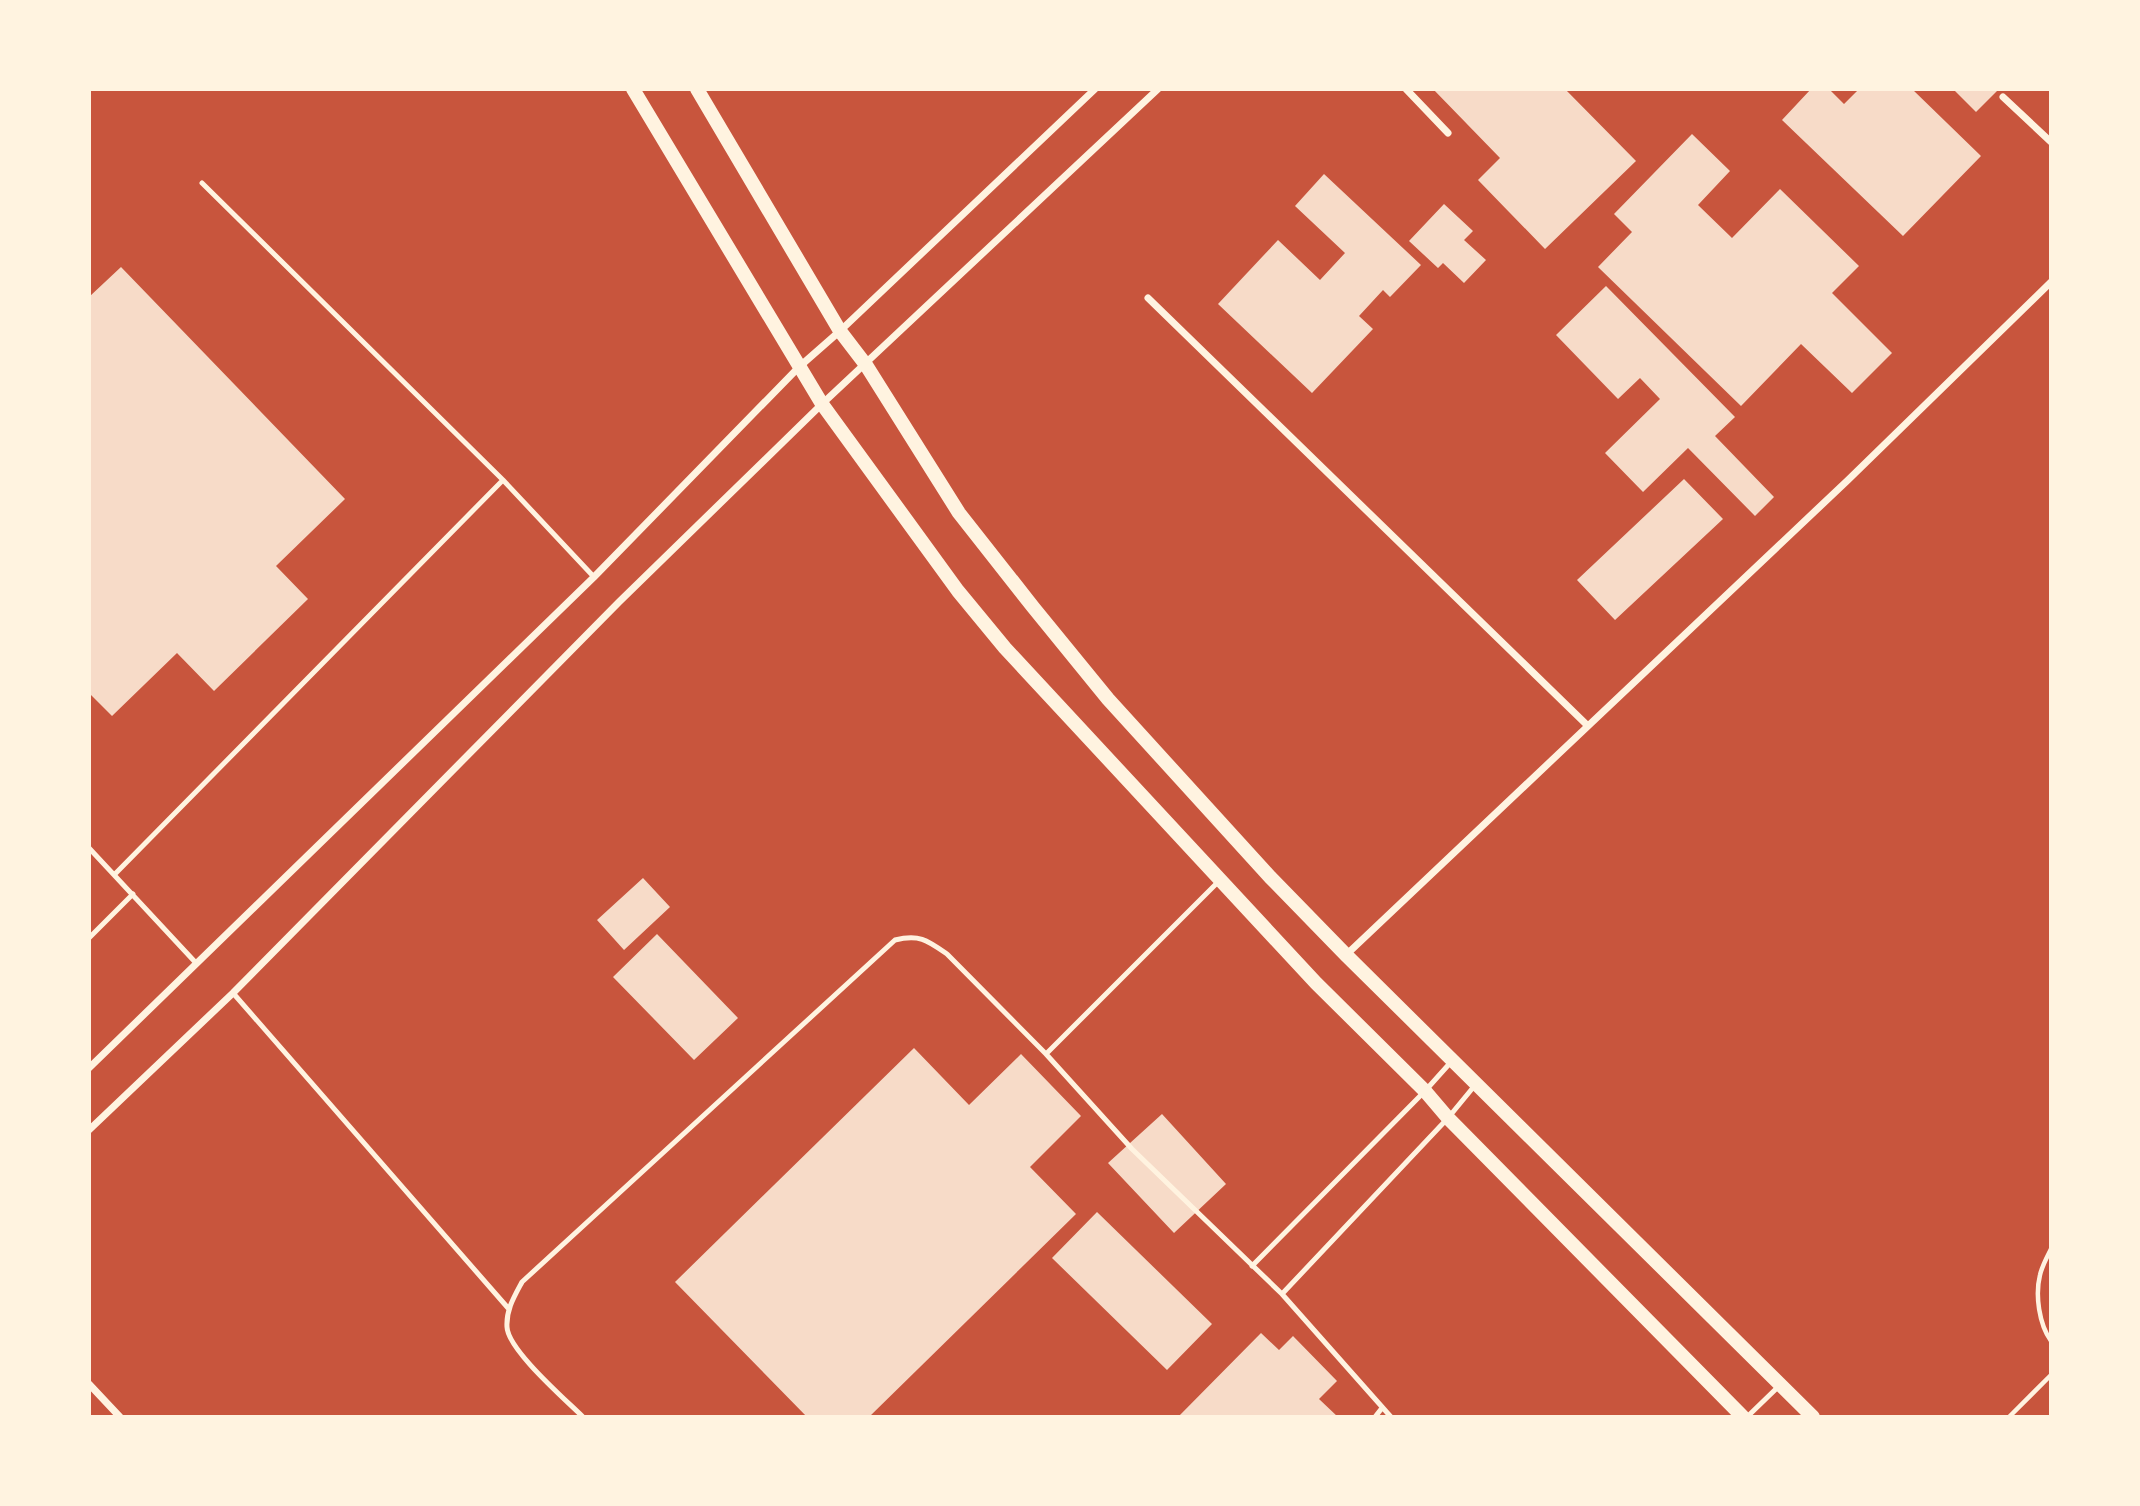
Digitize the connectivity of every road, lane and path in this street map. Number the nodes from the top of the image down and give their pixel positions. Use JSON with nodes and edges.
{"nodes":[{"id":1,"x":633,"y":89,"type":"edge"},
{"id":2,"x":697,"y":89,"type":"edge"},
{"id":3,"x":1095,"y":89,"type":"edge"},
{"id":4,"x":1158,"y":89,"type":"edge"},
{"id":5,"x":1406,"y":89,"type":"edge"},
{"id":6,"x":2003,"y":97,"type":"dead end"},
{"id":7,"x":1448,"y":133,"type":"dead end"},
{"id":8,"x":2051,"y":142,"type":"edge"},
{"id":9,"x":202,"y":183,"type":"dead end"},
{"id":10,"x":2051,"y":282,"type":"edge"},
{"id":11,"x":1148,"y":298,"type":"dead end"},
{"id":12,"x":840,"y":331,"type":"junction"},
{"id":13,"x":866,"y":365,"type":"junction"},
{"id":14,"x":799,"y":367,"type":"junction"},
{"id":15,"x":822,"y":404,"type":"junction"},
{"id":16,"x":503,"y":480,"type":"junction"},
{"id":17,"x":594,"y":577,"type":"junction"},
{"id":18,"x":1588,"y":726,"type":"junction"},
{"id":19,"x":89,"y":848,"type":"edge"},
{"id":20,"x":115,"y":874,"type":"junction"},
{"id":21,"x":1220,"y":879,"type":"junction"},
{"id":22,"x":134,"y":894,"type":"junction"},
{"id":23,"x":89,"y":939,"type":"edge"},
{"id":24,"x":1346,"y":955,"type":"junction"},
{"id":25,"x":197,"y":963,"type":"junction"},
{"id":26,"x":233,"y":993,"type":"junction"},
{"id":27,"x":1046,"y":1054,"type":"junction"},
{"id":28,"x":1453,"y":1060,"type":"junction"},
{"id":29,"x":89,"y":1068,"type":"edge"},
{"id":30,"x":1476,"y":1084,"type":"junction"},
{"id":31,"x":1425,"y":1091,"type":"junction"},
{"id":32,"x":1448,"y":1118,"type":"junction"},
{"id":33,"x":89,"y":1130,"type":"edge"},
{"id":34,"x":2051,"y":1248,"type":"edge"},
{"id":35,"x":1252,"y":1266,"type":"junction"},
{"id":36,"x":1282,"y":1294,"type":"junction"},
{"id":37,"x":508,"y":1308,"type":"junction"},
{"id":38,"x":2051,"y":1341,"type":"edge"},
{"id":39,"x":2051,"y":1375,"type":"edge"},
{"id":40,"x":89,"y":1384,"type":"edge"},
{"id":41,"x":1780,"y":1385,"type":"junction"},
{"id":42,"x":1382,"y":1408,"type":"junction"},
{"id":43,"x":120,"y":1417,"type":"edge"},
{"id":44,"x":583,"y":1417,"type":"edge"},
{"id":45,"x":1375,"y":1417,"type":"edge"},
{"id":46,"x":1391,"y":1417,"type":"edge"},
{"id":47,"x":1745,"y":1417,"type":"edge"},
{"id":48,"x":1813,"y":1417,"type":"edge"},
{"id":49,"x":2009,"y":1417,"type":"edge"}],
"edges":[{"from":1,"to":14,"type":"main road"},
{"from":2,"to":12,"type":"main road"},
{"from":3,"to":12,"type":"street"},
{"from":4,"to":13,"type":"street"},
{"from":5,"to":7,"type":"street"},
{"from":6,"to":8,"type":"street"},
{"from":9,"to":16,"type":"lane"},
{"from":10,"to":18,"type":"street"},
{"from":11,"to":18,"type":"street"},
{"from":12,"to":13,"type":"main road"},
{"from":12,"to":14,"type":"street"},
{"from":13,"to":15,"type":"street"},
{"from":13,"to":24,"type":"main road"},
{"from":14,"to":15,"type":"main road"},
{"from":14,"to":17,"type":"street"},
{"from":15,"to":21,"type":"main road"},
{"from":15,"to":26,"type":"street"},
{"from":16,"to":17,"type":"lane"},
{"from":16,"to":20,"type":"lane"},
{"from":17,"to":25,"type":"street"},
{"from":18,"to":24,"type":"street"},
{"from":19,"to":20,"type":"lane"},
{"from":20,"to":22,"type":"lane"},
{"from":21,"to":27,"type":"lane"},
{"from":21,"to":31,"type":"main road"},
{"from":22,"to":23,"type":"lane"},
{"from":22,"to":25,"type":"lane"},
{"from":24,"to":28,"type":"main road"},
{"from":25,"to":29,"type":"street"},
{"from":26,"to":33,"type":"street"},
{"from":26,"to":37,"type":"lane"},
{"from":27,"to":35,"type":"lane"},
{"from":27,"to":37,"type":"lane"},
{"from":28,"to":30,"type":"main road"},
{"from":28,"to":31,"type":"lane"},
{"from":30,"to":32,"type":"lane"},
{"from":30,"to":41,"type":"main road"},
{"from":31,"to":32,"type":"main road"},
{"from":31,"to":35,"type":"lane"},
{"from":32,"to":36,"type":"lane"},
{"from":32,"to":47,"type":"main road"},
{"from":34,"to":38,"type":"path"},
{"from":35,"to":36,"type":"lane"},
{"from":36,"to":42,"type":"lane"},
{"from":37,"to":44,"type":"lane"},
{"from":39,"to":49,"type":"path"},
{"from":40,"to":43,"type":"street"},
{"from":41,"to":47,"type":"lane"},
{"from":41,"to":48,"type":"main road"},
{"from":42,"to":45,"type":"lane"},
{"from":42,"to":46,"type":"lane"}]}
